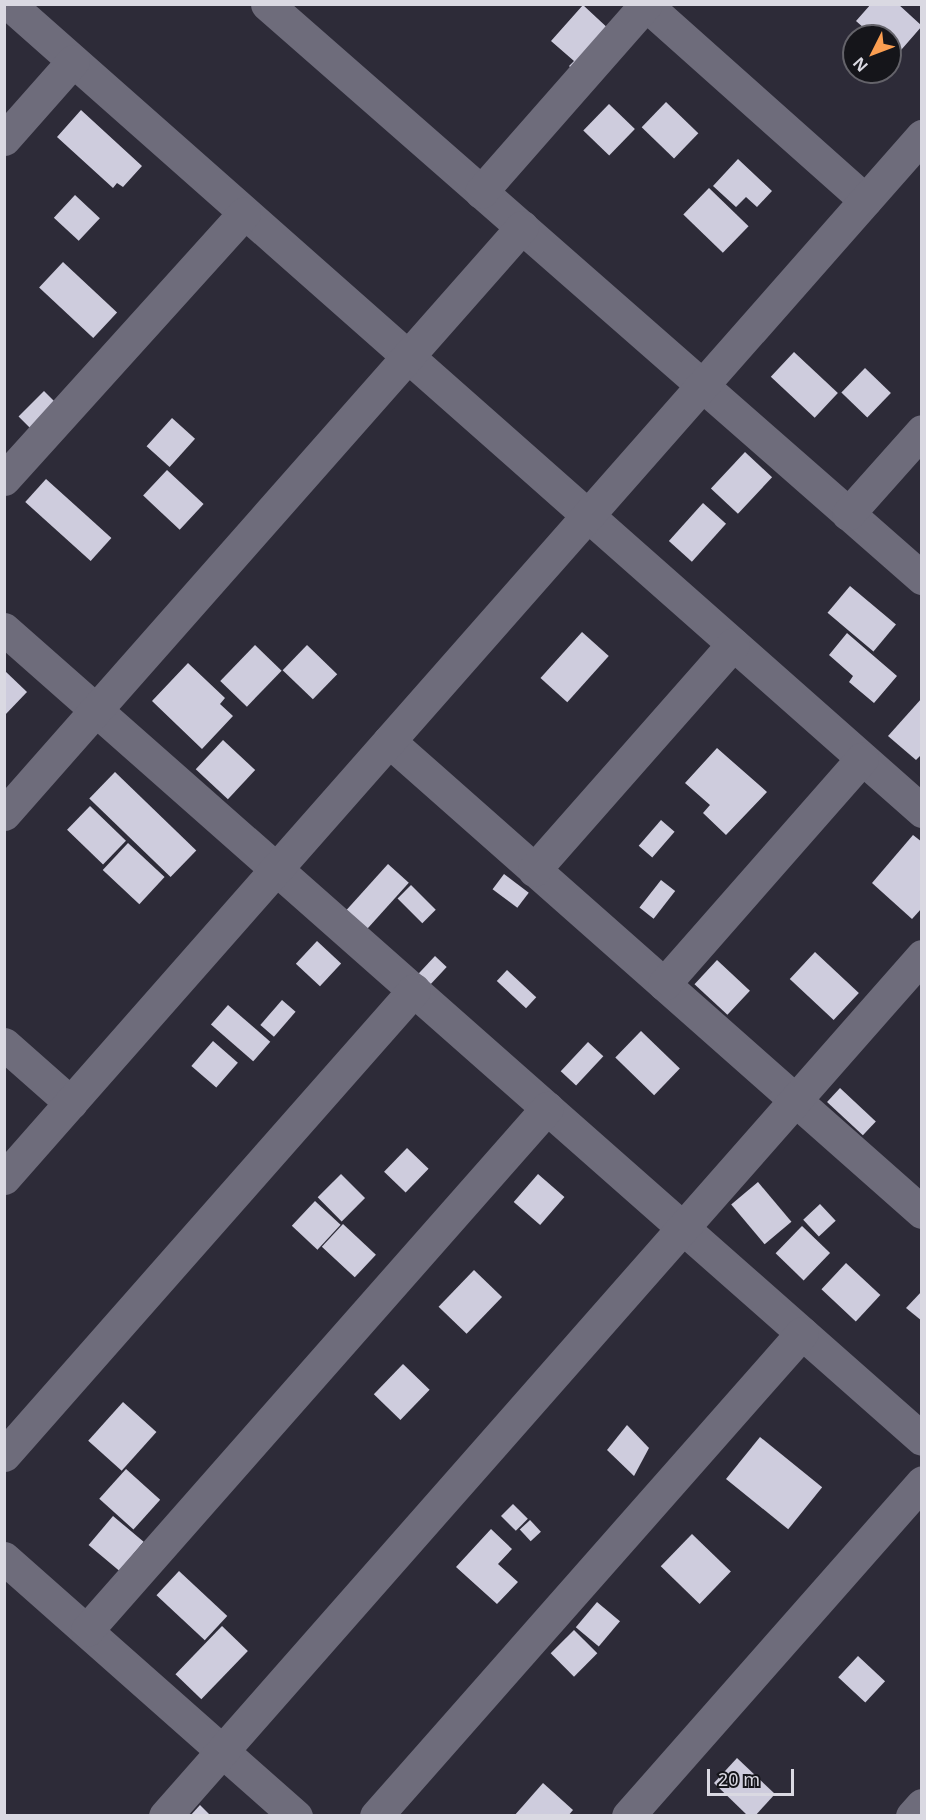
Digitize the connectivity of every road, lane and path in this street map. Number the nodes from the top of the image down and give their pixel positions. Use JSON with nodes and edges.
{"nodes":[{"id":1,"x":9,"y":4,"type":"edge"},
{"id":2,"x":267,"y":4,"type":"edge"},
{"id":3,"x":645,"y":5,"type":"edge"},
{"id":4,"x":73,"y":61,"type":"junction"},
{"id":5,"x":921,"y":136,"type":"edge"},
{"id":6,"x":4,"y":139,"type":"edge"},
{"id":7,"x":911,"y":170,"type":"edge"},
{"id":8,"x":481,"y":192,"type":"junction"},
{"id":9,"x":866,"y":200,"type":"junction"},
{"id":10,"x":244,"y":213,"type":"junction"},
{"id":11,"x":522,"y":227,"type":"junction"},
{"id":12,"x":408,"y":357,"type":"junction"},
{"id":13,"x":702,"y":386,"type":"junction"},
{"id":14,"x":921,"y":431,"type":"edge"},
{"id":15,"x":4,"y":479,"type":"edge"},
{"id":16,"x":848,"y":514,"type":"junction"},
{"id":17,"x":587,"y":516,"type":"junction"},
{"id":18,"x":921,"y":578,"type":"edge"},
{"id":19,"x":4,"y":629,"type":"edge"},
{"id":20,"x":733,"y":644,"type":"junction"},
{"id":21,"x":96,"y":710,"type":"junction"},
{"id":22,"x":389,"y":741,"type":"junction"},
{"id":23,"x":862,"y":759,"type":"junction"},
{"id":24,"x":921,"y":811,"type":"edge"},
{"id":25,"x":4,"y":814,"type":"edge"},
{"id":26,"x":276,"y":869,"type":"junction"},
{"id":27,"x":534,"y":870,"type":"junction"},
{"id":28,"x":921,"y":957,"type":"edge"},
{"id":29,"x":664,"y":984,"type":"junction"},
{"id":30,"x":414,"y":990,"type":"junction"},
{"id":31,"x":4,"y":1044,"type":"edge"},
{"id":32,"x":795,"y":1100,"type":"junction"},
{"id":33,"x":71,"y":1102,"type":"junction"},
{"id":34,"x":547,"y":1108,"type":"junction"},
{"id":35,"x":4,"y":1178,"type":"edge"},
{"id":36,"x":921,"y":1212,"type":"edge"},
{"id":37,"x":683,"y":1227,"type":"junction"},
{"id":38,"x":802,"y":1333,"type":"junction"},
{"id":39,"x":921,"y":1439,"type":"edge"},
{"id":40,"x":4,"y":1455,"type":"edge"},
{"id":41,"x":921,"y":1482,"type":"edge"},
{"id":42,"x":4,"y":1558,"type":"edge"},
{"id":43,"x":87,"y":1630,"type":"junction"},
{"id":44,"x":223,"y":1750,"type":"junction"},
{"id":45,"x":921,"y":1805,"type":"edge"},
{"id":46,"x":165,"y":1815,"type":"edge"},
{"id":47,"x":296,"y":1815,"type":"edge"},
{"id":48,"x":376,"y":1815,"type":"edge"},
{"id":49,"x":628,"y":1815,"type":"edge"},
{"id":50,"x":912,"y":1815,"type":"edge"}],
"edges":[{"from":1,"to":4,"type":"street"},
{"from":2,"to":8,"type":"street"},
{"from":3,"to":8,"type":"street"},
{"from":3,"to":9,"type":"street"},
{"from":4,"to":6,"type":"street"},
{"from":4,"to":10,"type":"street"},
{"from":5,"to":7,"type":"street"},
{"from":7,"to":9,"type":"street"},
{"from":8,"to":11,"type":"street"},
{"from":9,"to":13,"type":"street"},
{"from":10,"to":12,"type":"street"},
{"from":10,"to":15,"type":"street"},
{"from":11,"to":12,"type":"street"},
{"from":11,"to":13,"type":"street"},
{"from":12,"to":17,"type":"street"},
{"from":12,"to":21,"type":"street"},
{"from":13,"to":16,"type":"street"},
{"from":13,"to":17,"type":"street"},
{"from":14,"to":16,"type":"street"},
{"from":16,"to":18,"type":"street"},
{"from":17,"to":20,"type":"street"},
{"from":17,"to":22,"type":"street"},
{"from":19,"to":21,"type":"street"},
{"from":20,"to":23,"type":"street"},
{"from":20,"to":27,"type":"street"},
{"from":21,"to":25,"type":"street"},
{"from":21,"to":26,"type":"street"},
{"from":22,"to":26,"type":"street"},
{"from":22,"to":27,"type":"street"},
{"from":23,"to":24,"type":"street"},
{"from":23,"to":29,"type":"street"},
{"from":26,"to":30,"type":"street"},
{"from":26,"to":33,"type":"street"},
{"from":27,"to":29,"type":"street"},
{"from":28,"to":32,"type":"street"},
{"from":29,"to":32,"type":"street"},
{"from":30,"to":34,"type":"street"},
{"from":30,"to":40,"type":"street"},
{"from":31,"to":33,"type":"street"},
{"from":32,"to":36,"type":"street"},
{"from":32,"to":37,"type":"street"},
{"from":33,"to":35,"type":"street"},
{"from":34,"to":37,"type":"street"},
{"from":34,"to":43,"type":"street"},
{"from":37,"to":38,"type":"street"},
{"from":37,"to":44,"type":"street"},
{"from":38,"to":39,"type":"street"},
{"from":38,"to":48,"type":"street"},
{"from":41,"to":49,"type":"street"},
{"from":42,"to":43,"type":"street"},
{"from":43,"to":44,"type":"street"},
{"from":44,"to":46,"type":"street"},
{"from":44,"to":47,"type":"street"},
{"from":45,"to":50,"type":"street"}]}
